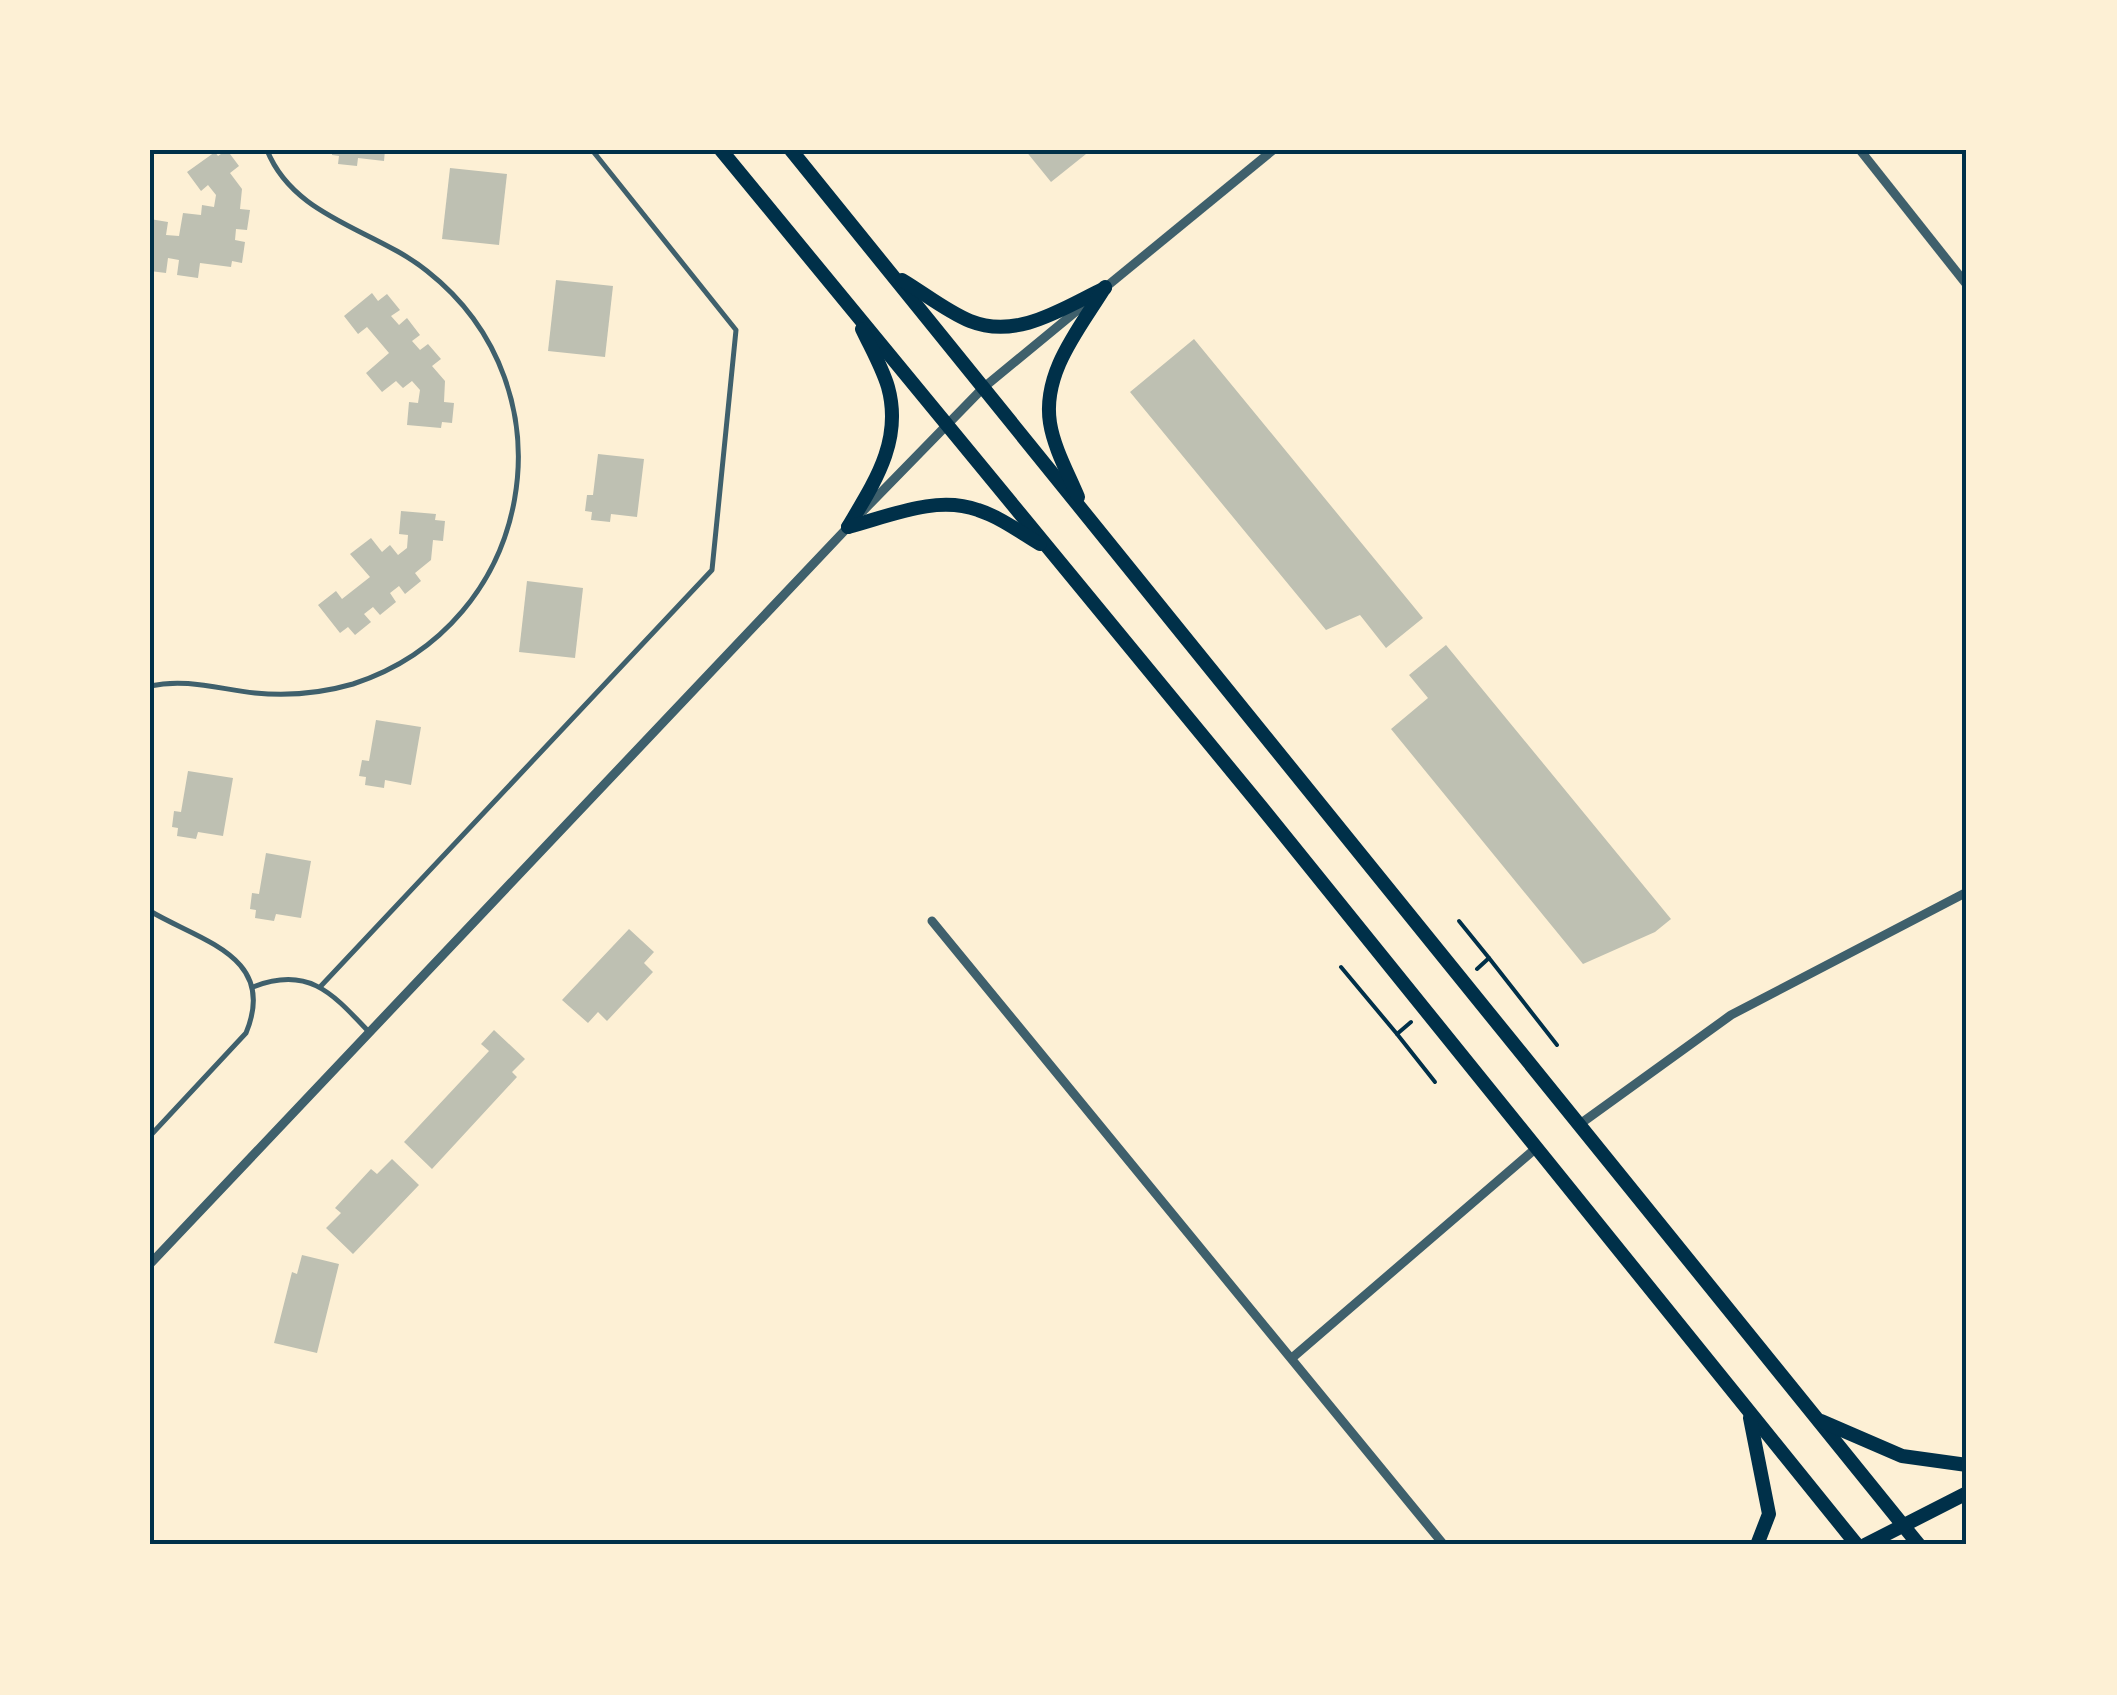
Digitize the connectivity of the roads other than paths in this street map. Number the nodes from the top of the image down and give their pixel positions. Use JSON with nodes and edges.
{"nodes":[{"id":1,"x":267,"y":150,"type":"edge"},
{"id":2,"x":592,"y":150,"type":"edge"},
{"id":3,"x":721,"y":150,"type":"edge"},
{"id":4,"x":791,"y":150,"type":"edge"},
{"id":5,"x":1273,"y":150,"type":"edge"},
{"id":6,"x":1860,"y":150,"type":"edge"},
{"id":7,"x":890,"y":272,"type":"junction"},
{"id":8,"x":1967,"y":285,"type":"edge"},
{"id":9,"x":1106,"y":288,"type":"junction"},
{"id":10,"x":852,"y":309,"type":"junction"},
{"id":11,"x":982,"y":388,"type":"junction"},
{"id":12,"x":946,"y":423,"type":"junction"},
{"id":13,"x":1084,"y":514,"type":"junction"},
{"id":14,"x":848,"y":527,"type":"junction"},
{"id":15,"x":1050,"y":550,"type":"junction"},
{"id":16,"x":150,"y":686,"type":"edge"},
{"id":17,"x":1967,"y":892,"type":"edge"},
{"id":18,"x":150,"y":910,"type":"edge"},
{"id":19,"x":932,"y":922,"type":"dead end"},
{"id":20,"x":252,"y":987,"type":"junction"},
{"id":21,"x":320,"y":987,"type":"junction"},
{"id":22,"x":370,"y":1033,"type":"junction"},
{"id":23,"x":1580,"y":1124,"type":"junction"},
{"id":24,"x":150,"y":1136,"type":"edge"},
{"id":25,"x":1536,"y":1149,"type":"junction"},
{"id":26,"x":150,"y":1264,"type":"edge"},
{"id":27,"x":1292,"y":1358,"type":"junction"},
{"id":28,"x":1749,"y":1412,"type":"junction"},
{"id":29,"x":1819,"y":1420,"type":"junction"},
{"id":30,"x":1967,"y":1466,"type":"edge"},
{"id":31,"x":1967,"y":1493,"type":"edge"},
{"id":32,"x":1904,"y":1525,"type":"junction"},
{"id":33,"x":1444,"y":1545,"type":"edge"},
{"id":34,"x":1757,"y":1545,"type":"edge"},
{"id":35,"x":1856,"y":1545,"type":"edge"},
{"id":36,"x":1866,"y":1545,"type":"edge"},
{"id":37,"x":1919,"y":1545,"type":"edge"}],
"edges":[{"from":1,"to":16,"type":"lane"},
{"from":2,"to":21,"type":"lane"},
{"from":3,"to":10,"type":"main road"},
{"from":4,"to":7,"type":"main road"},
{"from":5,"to":9,"type":"street"},
{"from":6,"to":8,"type":"street"},
{"from":7,"to":9,"type":"main road"},
{"from":7,"to":11,"type":"main road"},
{"from":9,"to":11,"type":"street"},
{"from":9,"to":13,"type":"main road"},
{"from":10,"to":12,"type":"main road"},
{"from":10,"to":14,"type":"main road"},
{"from":11,"to":12,"type":"street"},
{"from":11,"to":13,"type":"main road"},
{"from":12,"to":14,"type":"street"},
{"from":12,"to":15,"type":"main road"},
{"from":13,"to":23,"type":"main road"},
{"from":14,"to":15,"type":"main road"},
{"from":14,"to":22,"type":"street"},
{"from":15,"to":25,"type":"main road"},
{"from":17,"to":23,"type":"street"},
{"from":18,"to":20,"type":"lane"},
{"from":19,"to":27,"type":"street"},
{"from":20,"to":21,"type":"lane"},
{"from":20,"to":24,"type":"lane"},
{"from":21,"to":22,"type":"lane"},
{"from":22,"to":26,"type":"street"},
{"from":23,"to":29,"type":"main road"},
{"from":25,"to":27,"type":"street"},
{"from":25,"to":28,"type":"main road"},
{"from":27,"to":33,"type":"street"},
{"from":28,"to":34,"type":"main road"},
{"from":28,"to":35,"type":"main road"},
{"from":29,"to":30,"type":"main road"},
{"from":29,"to":32,"type":"main road"},
{"from":31,"to":32,"type":"main road"},
{"from":32,"to":36,"type":"main road"},
{"from":32,"to":37,"type":"main road"}]}
